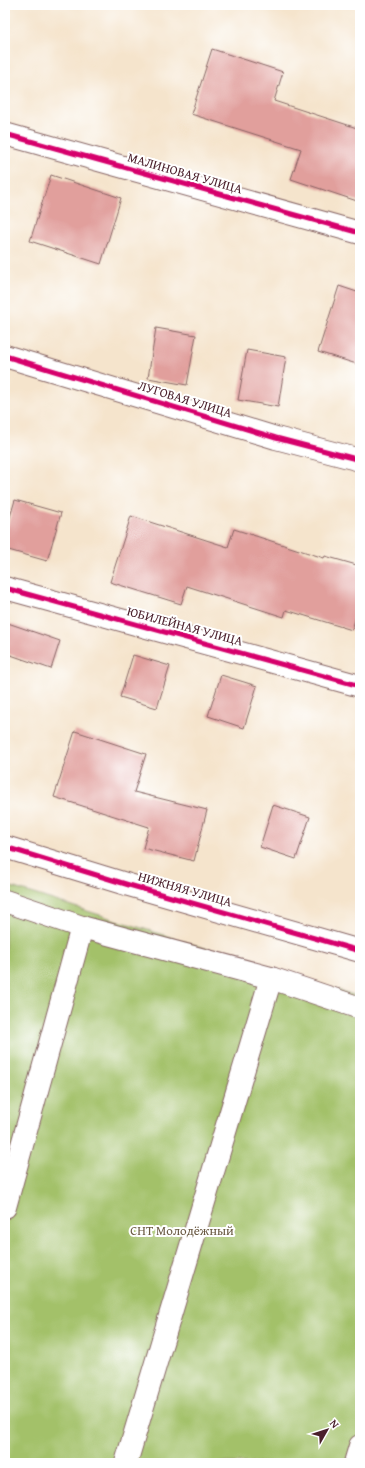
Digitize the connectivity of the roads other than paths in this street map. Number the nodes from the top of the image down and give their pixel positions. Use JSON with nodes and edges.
{"nodes":[{"id":1,"x":5,"y":134,"type":"edge"},
{"id":2,"x":360,"y":233,"type":"edge"},
{"id":3,"x":5,"y":356,"type":"edge"},
{"id":4,"x":360,"y":460,"type":"edge"},
{"id":5,"x":5,"y":588,"type":"edge"},
{"id":6,"x":360,"y":686,"type":"edge"},
{"id":7,"x":5,"y":847,"type":"edge"},
{"id":8,"x":5,"y":901,"type":"edge"},
{"id":9,"x":82,"y":927,"type":"junction"},
{"id":10,"x":360,"y":951,"type":"edge"},
{"id":11,"x":271,"y":978,"type":"junction"},
{"id":12,"x":360,"y":1008,"type":"edge"},
{"id":13,"x":5,"y":1207,"type":"edge"},
{"id":14,"x":360,"y":1446,"type":"edge"},
{"id":15,"x":126,"y":1463,"type":"edge"},
{"id":16,"x":355,"y":1463,"type":"edge"}],
"edges":[{"from":1,"to":2,"type":"street","name":"МАЛИНОВАЯ УЛИЦА"},
{"from":3,"to":4,"type":"street","name":"ЛУГОВАЯ УЛИЦА"},
{"from":5,"to":6,"type":"street","name":"ЮБИЛЕЙНАЯ УЛИЦА"},
{"from":7,"to":10,"type":"street","name":"НИЖНЯЯ УЛИЦА"},
{"from":8,"to":9,"type":"street"},
{"from":9,"to":11,"type":"street"},
{"from":9,"to":13,"type":"street"},
{"from":11,"to":12,"type":"street"},
{"from":11,"to":15,"type":"street"},
{"from":14,"to":16,"type":"street"}]}
